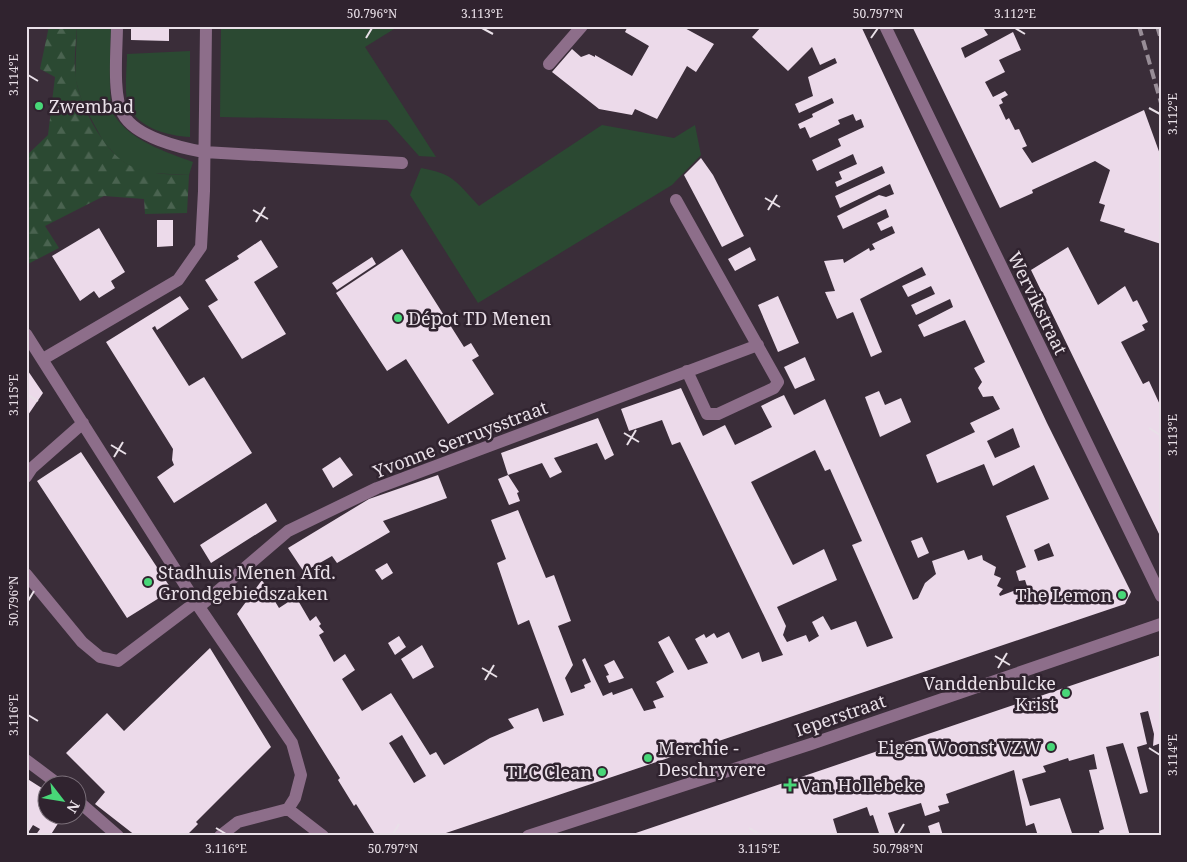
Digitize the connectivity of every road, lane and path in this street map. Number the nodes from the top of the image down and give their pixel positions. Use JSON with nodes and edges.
{"nodes":[{"id":1,"x":117,"y":26,"type":"edge"},
{"id":2,"x":206,"y":26,"type":"edge"},
{"id":3,"x":582,"y":26,"type":"edge"},
{"id":4,"x":885,"y":26,"type":"edge"},
{"id":5,"x":549,"y":64,"type":"dead end"},
{"id":6,"x":204,"y":152,"type":"junction"},
{"id":7,"x":402,"y":163,"type":"dead end"},
{"id":8,"x":676,"y":200,"type":"dead end"},
{"id":9,"x":26,"y":334,"type":"edge"},
{"id":10,"x":758,"y":345,"type":"junction"},
{"id":11,"x":43,"y":359,"type":"junction"},
{"id":12,"x":687,"y":371,"type":"junction"},
{"id":13,"x":84,"y":423,"type":"junction"},
{"id":14,"x":26,"y":477,"type":"edge"},
{"id":15,"x":26,"y":574,"type":"edge"},
{"id":16,"x":1161,"y":596,"type":"edge"},
{"id":17,"x":197,"y":604,"type":"junction"},
{"id":18,"x":1161,"y":624,"type":"edge"},
{"id":19,"x":26,"y":760,"type":"edge"},
{"id":20,"x":45,"y":774,"type":"edge"},
{"id":21,"x":288,"y":809,"type":"junction"},
{"id":22,"x":88,"y":810,"type":"edge"},
{"id":23,"x":118,"y":836,"type":"edge"},
{"id":24,"x":220,"y":836,"type":"edge"},
{"id":25,"x":323,"y":836,"type":"edge"},
{"id":26,"x":528,"y":836,"type":"edge"}],
"edges":[{"from":1,"to":6,"type":"street"},
{"from":2,"to":6,"type":"street"},
{"from":3,"to":5,"type":"street"},
{"from":4,"to":16,"type":"street","name":"Wervikstraat"},
{"from":6,"to":7,"type":"street"},
{"from":6,"to":11,"type":"street"},
{"from":8,"to":10,"type":"street"},
{"from":9,"to":11,"type":"street"},
{"from":10,"to":12,"type":"street","name":"Yvonne Serruysstraat"},
{"from":10,"to":12,"type":"street"},
{"from":11,"to":13,"type":"street"},
{"from":12,"to":17,"type":"street","name":"Yvonne Serruysstraat"},
{"from":13,"to":14,"type":"street"},
{"from":13,"to":17,"type":"street"},
{"from":15,"to":17,"type":"street","name":"Yvonne Serruysstraat"},
{"from":17,"to":21,"type":"street"},
{"from":18,"to":26,"type":"street","name":"Ieperstraat"},
{"from":19,"to":20,"type":"street"},
{"from":21,"to":24,"type":"street"},
{"from":21,"to":25,"type":"street"},
{"from":22,"to":23,"type":"street"}]}
